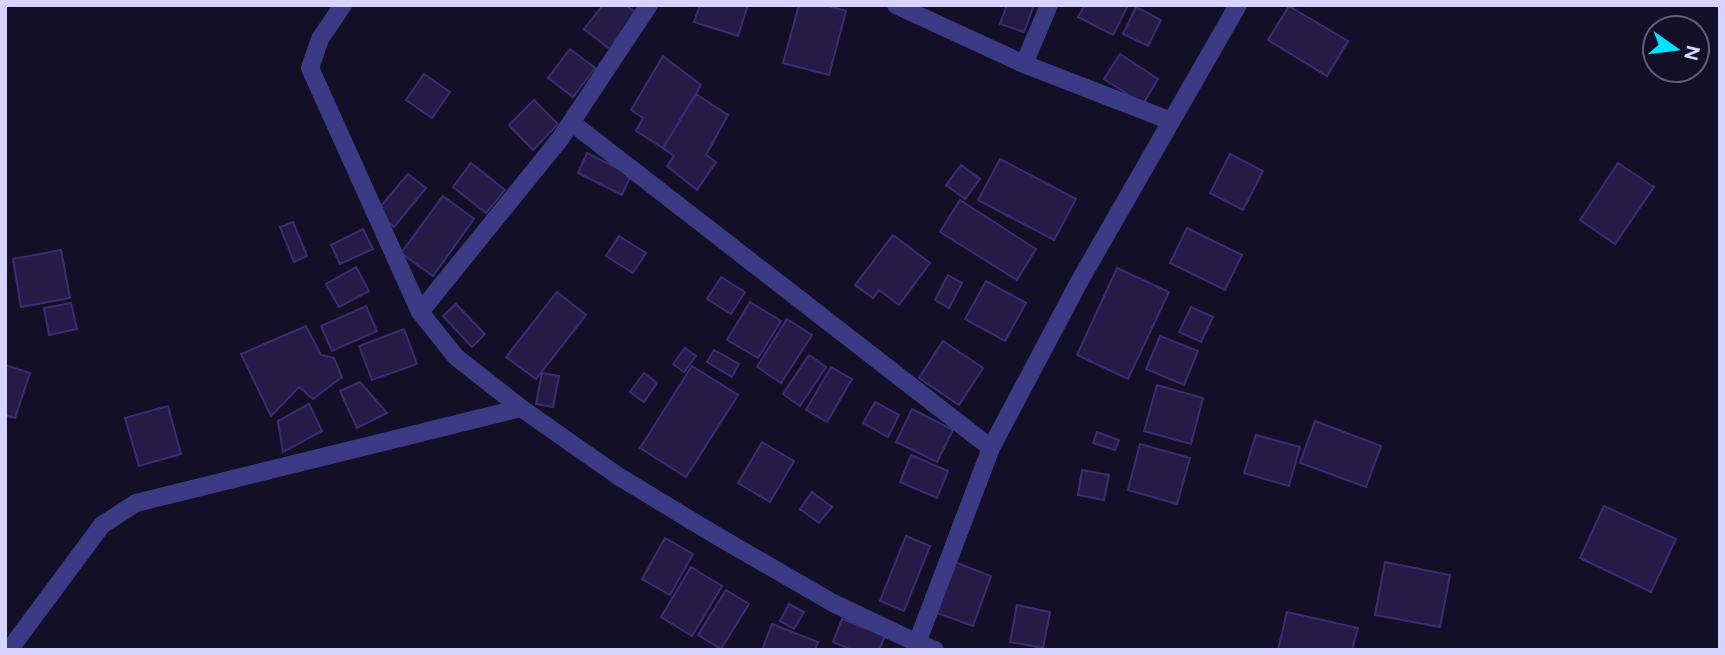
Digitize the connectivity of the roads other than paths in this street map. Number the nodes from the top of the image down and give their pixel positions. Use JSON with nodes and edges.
{"nodes":[{"id":1,"x":343,"y":5,"type":"edge"},
{"id":2,"x":649,"y":5,"type":"edge"},
{"id":3,"x":896,"y":5,"type":"edge"},
{"id":4,"x":1049,"y":5,"type":"edge"},
{"id":5,"x":1238,"y":5,"type":"edge"},
{"id":6,"x":1024,"y":64,"type":"junction"},
{"id":7,"x":1171,"y":121,"type":"junction"},
{"id":8,"x":571,"y":122,"type":"junction"},
{"id":9,"x":420,"y":312,"type":"junction"},
{"id":10,"x":521,"y":408,"type":"junction"},
{"id":11,"x":991,"y":448,"type":"junction"},
{"id":12,"x":918,"y":643,"type":"junction"},
{"id":13,"x":9,"y":650,"type":"edge"},
{"id":14,"x":935,"y":650,"type":"edge"}],
"edges":[{"from":1,"to":9,"type":"street"},
{"from":2,"to":8,"type":"street"},
{"from":3,"to":6,"type":"street"},
{"from":4,"to":6,"type":"street"},
{"from":5,"to":7,"type":"street"},
{"from":6,"to":7,"type":"street"},
{"from":7,"to":11,"type":"street"},
{"from":8,"to":9,"type":"street"},
{"from":8,"to":11,"type":"street"},
{"from":9,"to":10,"type":"street"},
{"from":10,"to":12,"type":"street"},
{"from":10,"to":13,"type":"street"},
{"from":11,"to":12,"type":"street"},
{"from":12,"to":14,"type":"street"}]}
